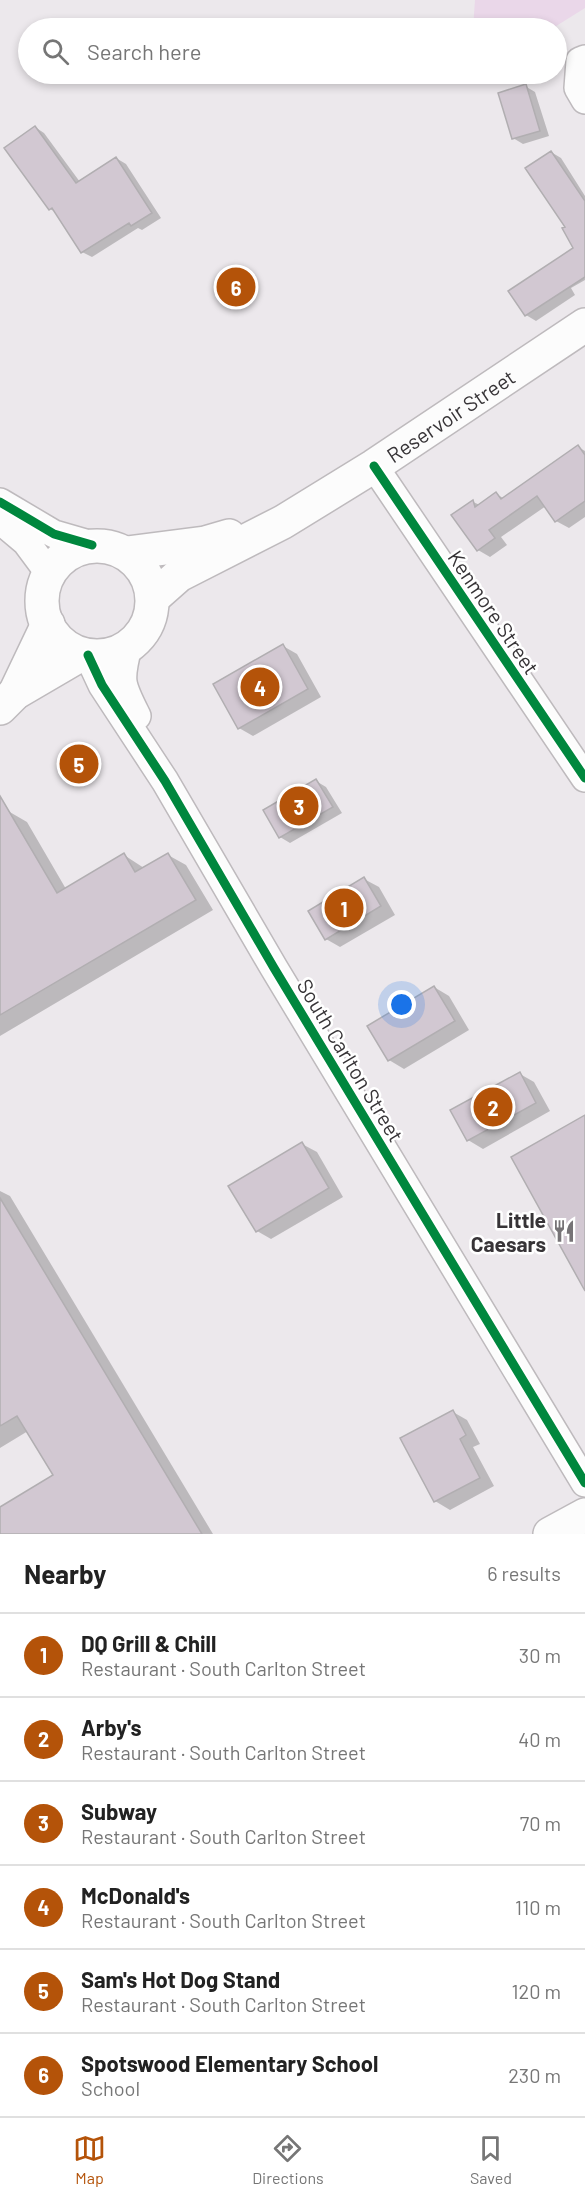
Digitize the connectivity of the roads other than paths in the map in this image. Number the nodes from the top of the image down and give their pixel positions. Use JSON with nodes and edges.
{"nodes":[{"id":1,"x":585,"y":59,"type":"edge"},
{"id":2,"x":585,"y":100,"type":"edge"},
{"id":3,"x":585,"y":325,"type":"edge"},
{"id":4,"x":374,"y":466,"type":"junction"},
{"id":5,"x":0,"y":502,"type":"edge"},
{"id":6,"x":0,"y":520,"type":"edge"},
{"id":7,"x":283,"y":522,"type":"junction"},
{"id":8,"x":92,"y":545,"type":"junction"},
{"id":9,"x":127,"y":553,"type":"junction"},
{"id":10,"x":49,"y":573,"type":"junction"},
{"id":11,"x":153,"y":598,"type":"junction"},
{"id":12,"x":48,"y":624,"type":"junction"},
{"id":13,"x":128,"y":647,"type":"junction"},
{"id":14,"x":84,"y":655,"type":"junction"},
{"id":15,"x":8,"y":700,"type":"edge"},
{"id":16,"x":585,"y":778,"type":"edge"},
{"id":17,"x":165,"y":781,"type":"junction"},
{"id":18,"x":585,"y":1484,"type":"edge"},
{"id":19,"x":585,"y":1515,"type":"edge"},
{"id":20,"x":550,"y":1534,"type":"edge"}],
"edges":[{"from":1,"to":2,"type":"street"},
{"from":3,"to":4,"type":"main road","name":"Reservoir Street"},
{"from":4,"to":7,"type":"main road","name":"Reservoir Street"},
{"from":4,"to":16,"type":"street","name":"Kenmore Street"},
{"from":5,"to":8,"type":"street"},
{"from":6,"to":10,"type":"street"},
{"from":7,"to":9,"type":"main road","name":"Reservoir Street"},
{"from":7,"to":11,"type":"main road","name":"Reservoir Street"},
{"from":8,"to":9,"type":"main road"},
{"from":8,"to":10,"type":"main road"},
{"from":9,"to":11,"type":"main road"},
{"from":10,"to":12,"type":"main road"},
{"from":11,"to":13,"type":"main road"},
{"from":12,"to":14,"type":"main road"},
{"from":12,"to":15,"type":"main road"},
{"from":13,"to":14,"type":"main road"},
{"from":13,"to":17,"type":"street","name":"South Carlton Street"},
{"from":14,"to":15,"type":"main road"},
{"from":14,"to":17,"type":"street","name":"South Carlton Street"},
{"from":17,"to":18,"type":"street","name":"South Carlton Street"},
{"from":19,"to":20,"type":"main road"}]}
